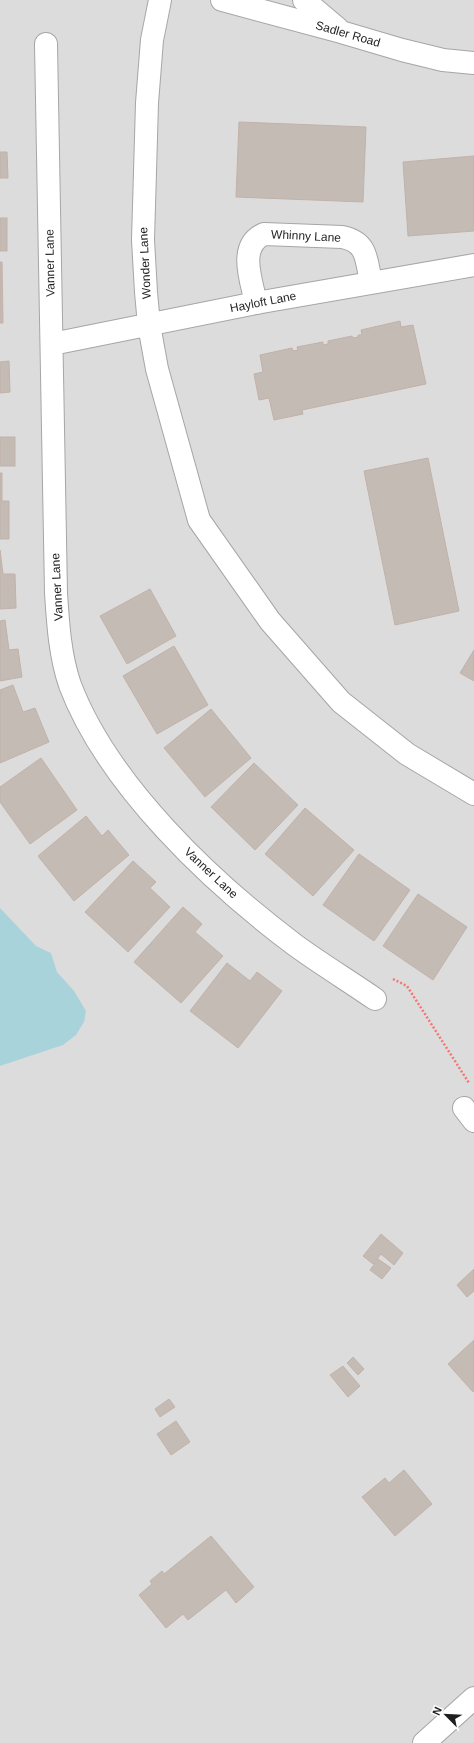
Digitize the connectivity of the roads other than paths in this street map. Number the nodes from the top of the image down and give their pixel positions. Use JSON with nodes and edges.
{"nodes":[{"id":1,"x":160,"y":0,"type":"edge"},
{"id":2,"x":222,"y":0,"type":"edge"},
{"id":3,"x":304,"y":0,"type":"edge"},
{"id":4,"x":341,"y":32,"type":"junction"},
{"id":5,"x":46,"y":44,"type":"dead end"},
{"id":6,"x":474,"y":63,"type":"edge"},
{"id":7,"x":474,"y":265,"type":"edge"},
{"id":8,"x":370,"y":282,"type":"junction"},
{"id":9,"x":256,"y":303,"type":"junction"},
{"id":10,"x":149,"y":325,"type":"junction"},
{"id":11,"x":52,"y":344,"type":"junction"},
{"id":12,"x":474,"y":794,"type":"edge"},
{"id":13,"x":375,"y":999,"type":"road end"},
{"id":14,"x":474,"y":1698,"type":"edge"},
{"id":15,"x":424,"y":1743,"type":"edge"}],
"edges":[{"from":1,"to":10,"type":"street","name":"Wonder Lane"},
{"from":2,"to":4,"type":"street","name":"Sadler Road"},
{"from":3,"to":4,"type":"street"},
{"from":4,"to":6,"type":"street","name":"Sadler Road"},
{"from":5,"to":11,"type":"street","name":"Vanner Lane"},
{"from":7,"to":8,"type":"street","name":"Hayloft Lane"},
{"from":8,"to":9,"type":"street","name":"Hayloft Lane"},
{"from":8,"to":9,"type":"street","name":"Whinny Lane"},
{"from":9,"to":10,"type":"street","name":"Hayloft Lane"},
{"from":10,"to":11,"type":"street","name":"Hayloft Lane"},
{"from":10,"to":12,"type":"street","name":"Wonder Lane"},
{"from":11,"to":13,"type":"street","name":"Vanner Lane"},
{"from":14,"to":15,"type":"street"}]}
